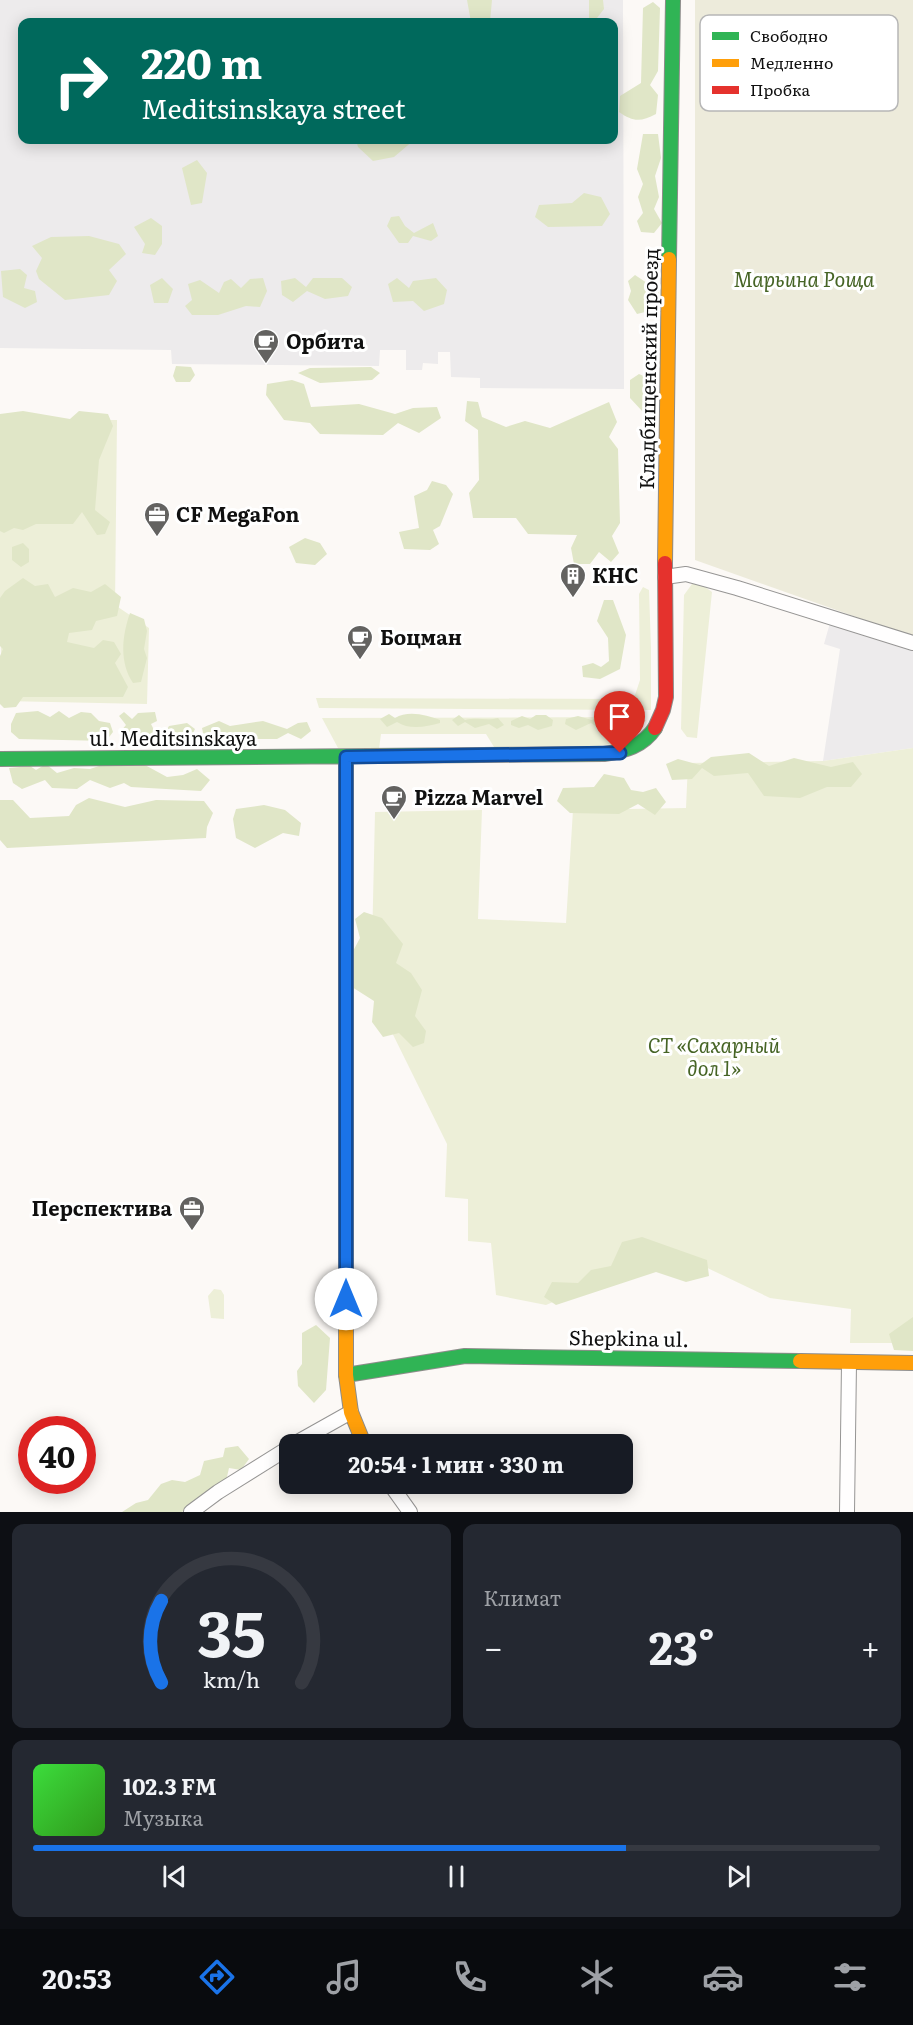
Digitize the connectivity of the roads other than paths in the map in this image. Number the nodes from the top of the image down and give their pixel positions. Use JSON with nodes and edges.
{"nodes":[{"id":1,"x":673,"y":0,"type":"edge"},
{"id":2,"x":665,"y":577,"type":"junction"},
{"id":3,"x":913,"y":643,"type":"edge"},
{"id":4,"x":652,"y":735,"type":"joint"},
{"id":5,"x":346,"y":757,"type":"junction"},
{"id":6,"x":0,"y":759,"type":"edge"},
{"id":7,"x":849,"y":1363,"type":"junction"},
{"id":8,"x":913,"y":1363,"type":"edge"},
{"id":9,"x":346,"y":1375,"type":"junction"},
{"id":10,"x":351,"y":1412,"type":"junction"},
{"id":11,"x":312,"y":1434,"type":"edge"},
{"id":12,"x":360,"y":1434,"type":"edge"},
{"id":13,"x":279,"y":1454,"type":"edge"},
{"id":14,"x":397,"y":1494,"type":"edge"},
{"id":15,"x":191,"y":1512,"type":"edge"},
{"id":16,"x":410,"y":1512,"type":"edge"},
{"id":17,"x":847,"y":1512,"type":"edge"}],
"edges":[{"from":1,"to":2,"type":"street","name":"Кладбищенский проезд"},
{"from":2,"to":3,"type":"street"},
{"from":2,"to":4,"type":"street","name":"Кладбищенский проезд"},
{"from":4,"to":5,"type":"street","name":"ul. Meditsinskaya"},
{"from":5,"to":6,"type":"street","name":"ul. Meditsinskaya"},
{"from":5,"to":9,"type":"street"},
{"from":7,"to":8,"type":"street","name":"Shepkina ul."},
{"from":7,"to":9,"type":"street","name":"Shepkina ul."},
{"from":7,"to":17,"type":"street"},
{"from":9,"to":10,"type":"street"},
{"from":10,"to":11,"type":"street"},
{"from":10,"to":12,"type":"street"},
{"from":13,"to":15,"type":"street"},
{"from":14,"to":16,"type":"street"}]}
